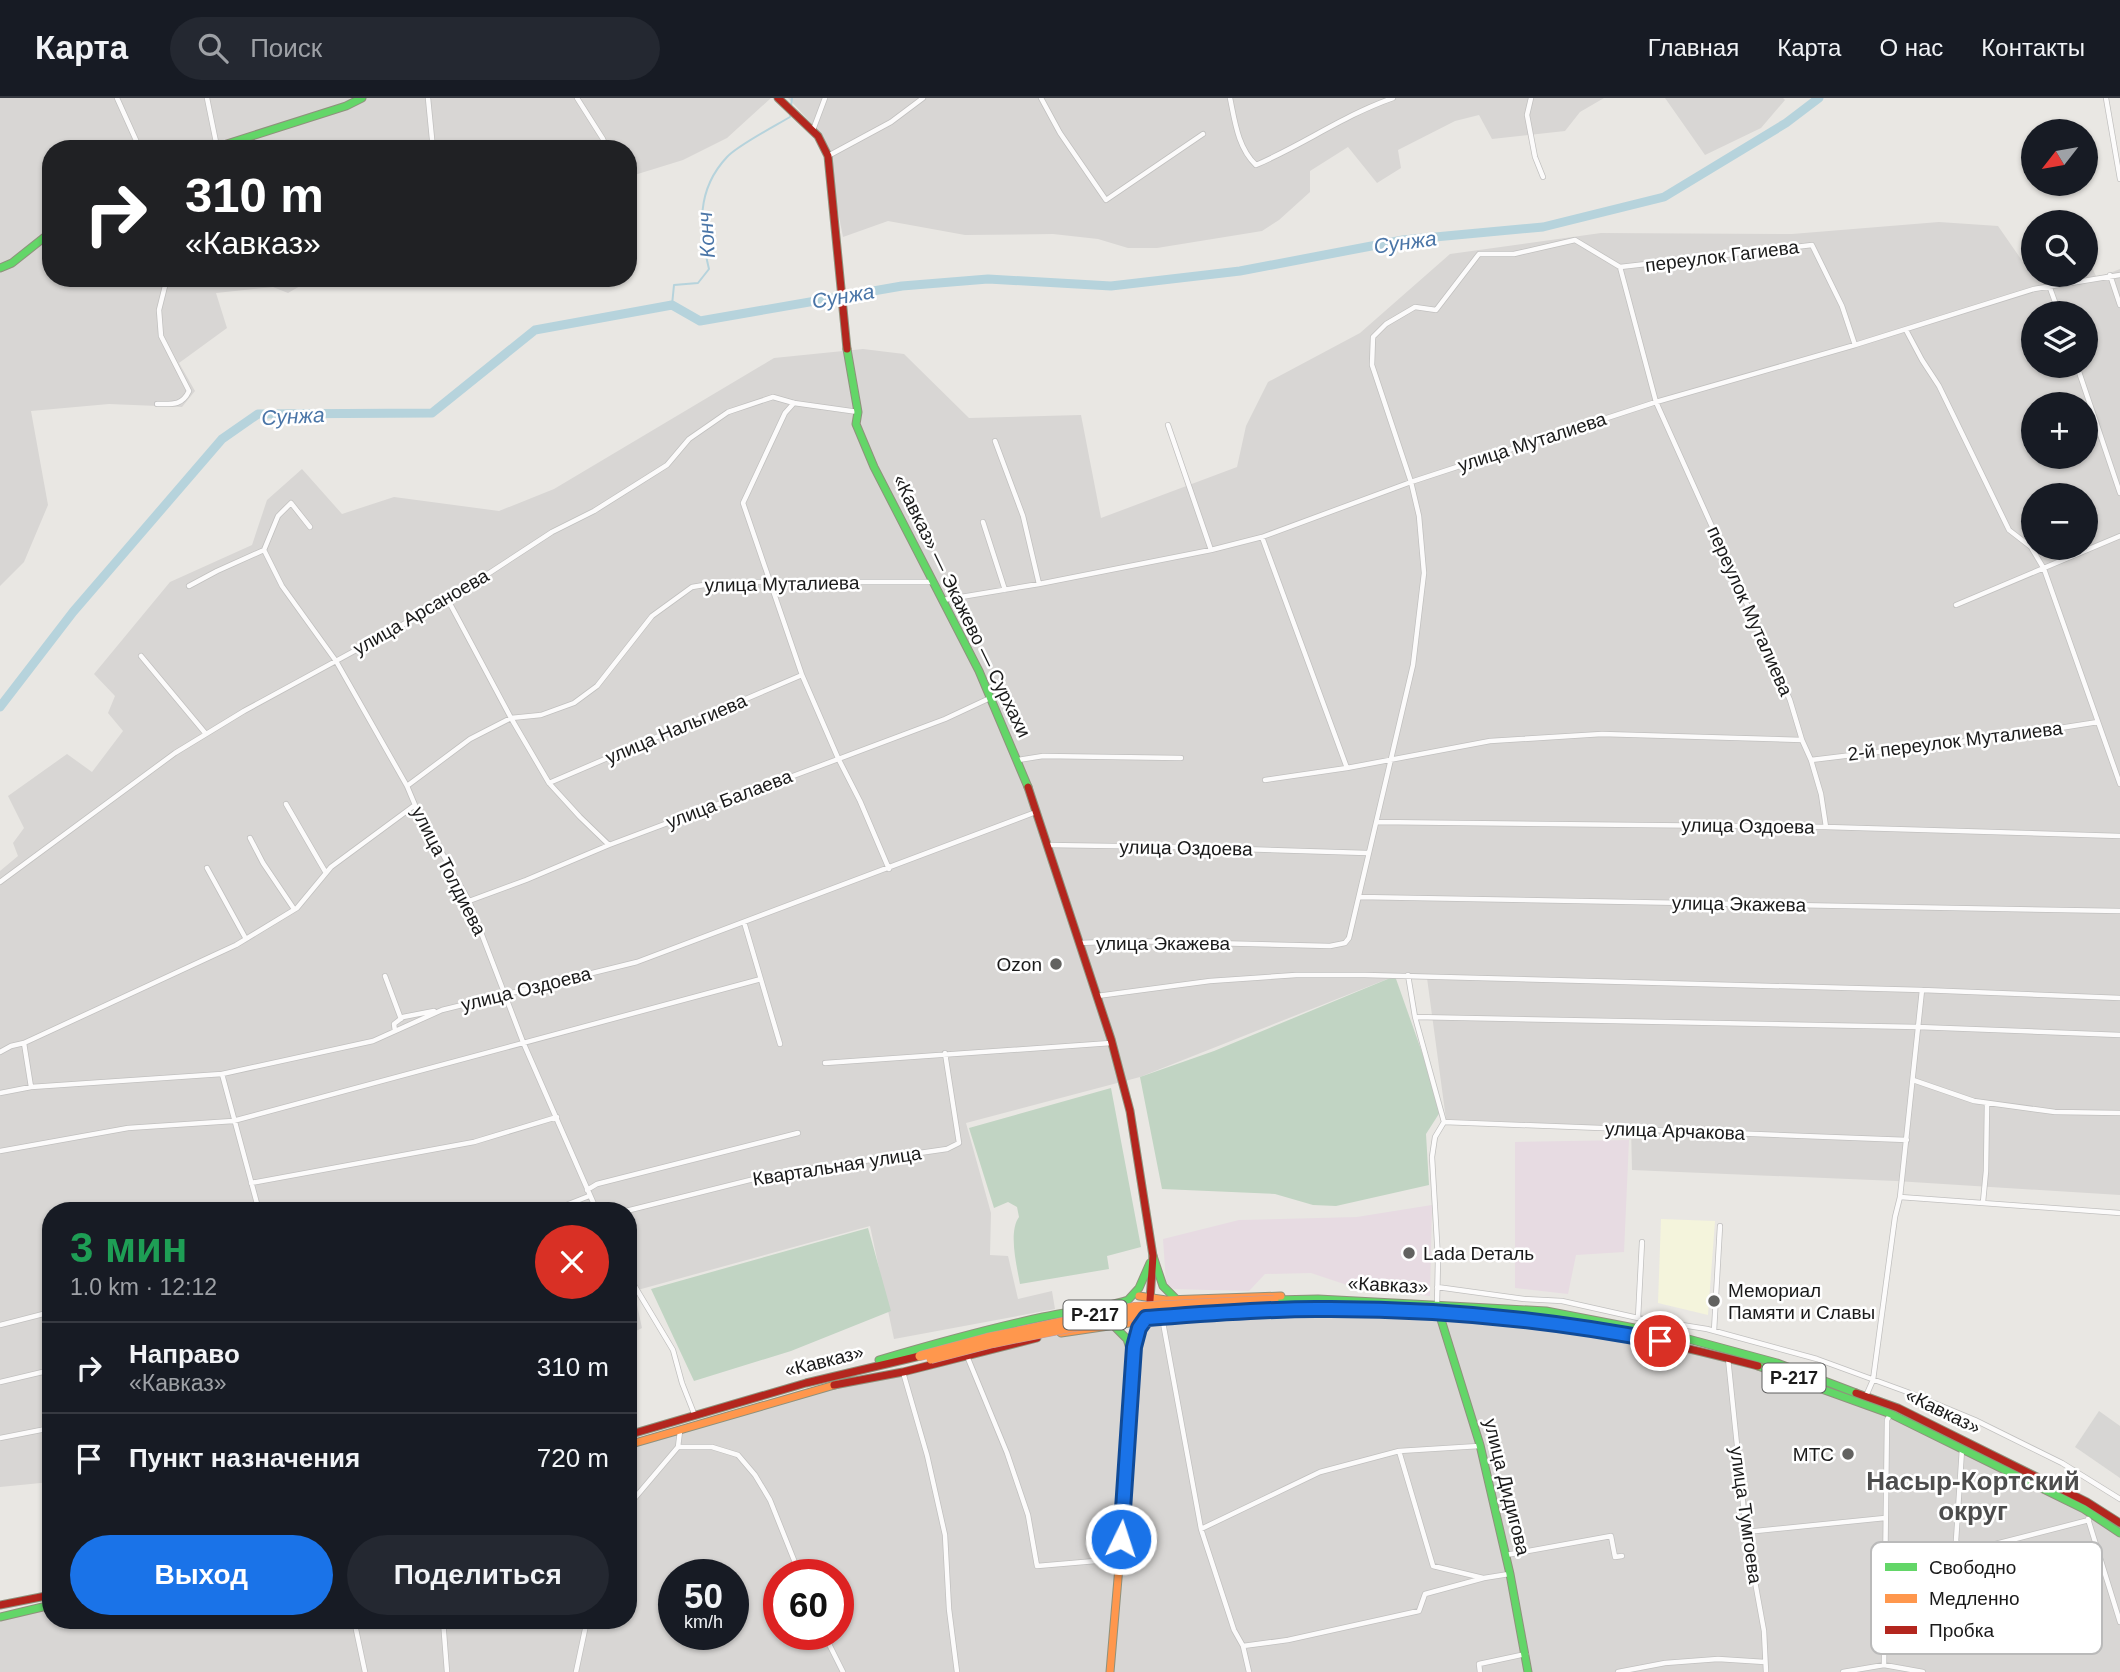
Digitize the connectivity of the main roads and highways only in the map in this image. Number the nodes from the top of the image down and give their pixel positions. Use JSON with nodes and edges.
{"nodes":[{"id":1,"x":362,"y":98,"type":"edge"},
{"id":2,"x":780,"y":100,"type":"edge"},
{"id":3,"x":239,"y":140,"type":"edge"},
{"id":4,"x":42,"y":239,"type":"edge"},
{"id":5,"x":0,"y":268,"type":"edge"},
{"id":6,"x":1153,"y":1256,"type":"junction"},
{"id":7,"x":1139,"y":1296,"type":"junction"},
{"id":8,"x":1151,"y":1297,"type":"junction"},
{"id":9,"x":1176,"y":1299,"type":"junction"},
{"id":10,"x":1128,"y":1300,"type":"junction"},
{"id":11,"x":1317,"y":1304,"type":"junction"},
{"id":12,"x":1150,"y":1308,"type":"junction"},
{"id":13,"x":1438,"y":1309,"type":"junction"},
{"id":14,"x":1136,"y":1320,"type":"junction"},
{"id":15,"x":1113,"y":1325,"type":"junction"},
{"id":16,"x":1133,"y":1358,"type":"junction"},
{"id":17,"x":921,"y":1359,"type":"junction"},
{"id":18,"x":841,"y":1374,"type":"junction"},
{"id":19,"x":834,"y":1385,"type":"junction"},
{"id":20,"x":637,"y":1432,"type":"edge"},
{"id":21,"x":637,"y":1442,"type":"edge"},
{"id":22,"x":2120,"y":1523,"type":"edge"},
{"id":23,"x":2120,"y":1533,"type":"edge"},
{"id":24,"x":42,"y":1597,"type":"edge"},
{"id":25,"x":0,"y":1605,"type":"edge"},
{"id":26,"x":42,"y":1607,"type":"edge"},
{"id":27,"x":0,"y":1617,"type":"edge"},
{"id":28,"x":1110,"y":1672,"type":"edge"},
{"id":29,"x":1528,"y":1672,"type":"edge"}],
"edges":[{"from":1,"to":3,"type":"main road"},
{"from":2,"to":6,"type":"main road","name":"«Кавказ» — Экажево — Сурхахи"},
{"from":4,"to":5,"type":"main road"},
{"from":6,"to":8,"type":"main road"},
{"from":6,"to":9,"type":"main road"},
{"from":6,"to":10,"type":"main road"},
{"from":7,"to":8,"type":"main road"},
{"from":7,"to":10,"type":"main road"},
{"from":7,"to":12,"type":"main road"},
{"from":8,"to":9,"type":"main road"},
{"from":8,"to":12,"type":"main road"},
{"from":9,"to":11,"type":"main road"},
{"from":10,"to":14,"type":"main road"},
{"from":10,"to":18,"type":"main road"},
{"from":11,"to":13,"type":"main road","name":"«Кавказ»","number":"Р-217"},
{"from":11,"to":14,"type":"main road","name":"«Кавказ»","number":"Р-217"},
{"from":11,"to":17,"type":"main road","name":"«Кавказ»","number":"Р-217","bridge":true},
{"from":12,"to":14,"type":"main road"},
{"from":13,"to":22,"type":"main road","name":"«Кавказ»","number":"Р-217"},
{"from":13,"to":23,"type":"main road","name":"«Кавказ»","number":"Р-217"},
{"from":13,"to":29,"type":"main road","name":"улица Дидигова"},
{"from":14,"to":15,"type":"main road","name":"«Кавказ»"},
{"from":14,"to":16,"type":"main road"},
{"from":14,"to":16,"type":"main road"},
{"from":15,"to":16,"type":"main road"},
{"from":15,"to":19,"type":"main road","number":"Р-217"},
{"from":16,"to":28,"type":"main road"},
{"from":17,"to":18,"type":"main road","name":"«Кавказ»","number":"Р-217"},
{"from":17,"to":19,"type":"main road","name":"«Кавказ»","number":"Р-217"},
{"from":18,"to":20,"type":"main road","name":"«Кавказ»","number":"Р-217"},
{"from":19,"to":21,"type":"main road","name":"«Кавказ»","number":"Р-217"},
{"from":24,"to":25,"type":"main road"},
{"from":26,"to":27,"type":"main road"}]}
